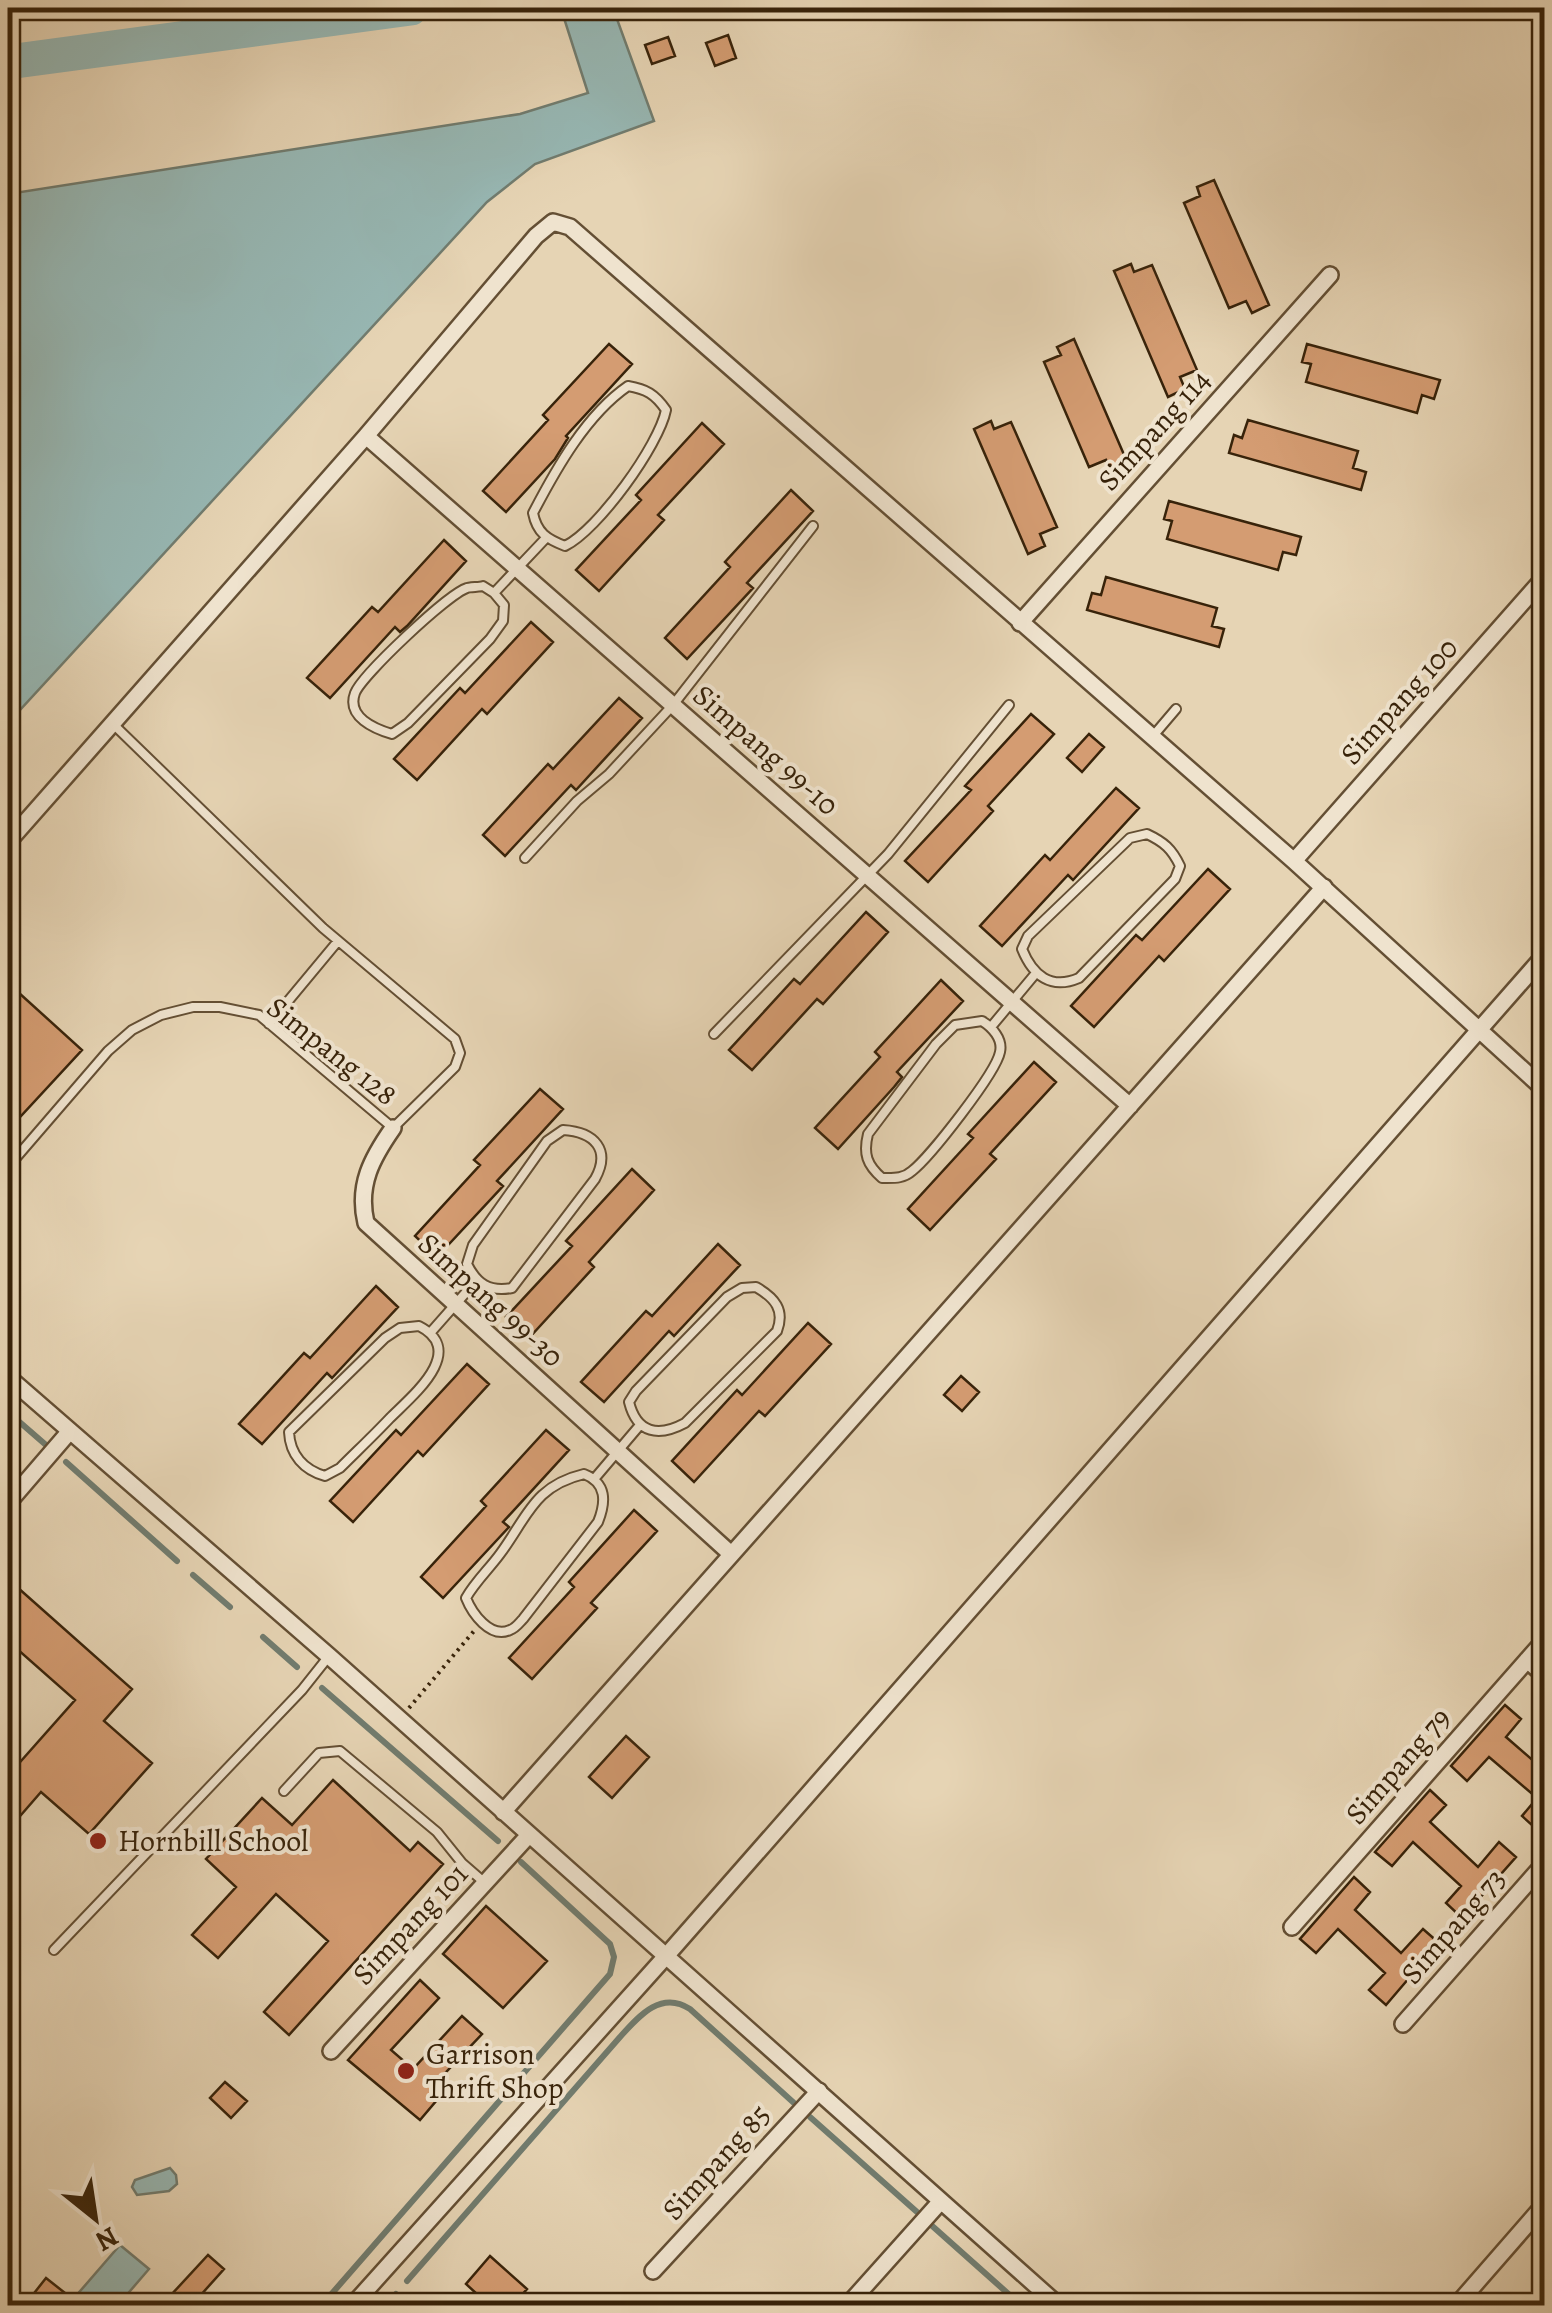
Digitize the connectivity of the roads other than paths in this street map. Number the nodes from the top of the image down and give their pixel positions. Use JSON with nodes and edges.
{"nodes":[{"id":1,"x":1330,"y":274,"type":"dead end"},
{"id":2,"x":366,"y":436,"type":"junction"},
{"id":3,"x":812,"y":526,"type":"dead end"},
{"id":4,"x":546,"y":538,"type":"junction"},
{"id":5,"x":518,"y":570,"type":"junction"},
{"id":6,"x":1544,"y":578,"type":"edge"},
{"id":7,"x":494,"y":592,"type":"junction"},
{"id":8,"x":1020,"y":623,"type":"junction"},
{"id":9,"x":1009,"y":705,"type":"dead end"},
{"id":10,"x":673,"y":706,"type":"junction"},
{"id":11,"x":1176,"y":709,"type":"dead end"},
{"id":12,"x":112,"y":723,"type":"junction"},
{"id":13,"x":1152,"y":737,"type":"junction"},
{"id":14,"x":8,"y":842,"type":"edge"},
{"id":15,"x":525,"y":858,"type":"dead end"},
{"id":16,"x":1294,"y":861,"type":"junction"},
{"id":17,"x":868,"y":876,"type":"junction"},
{"id":18,"x":1324,"y":887,"type":"junction"},
{"id":19,"x":338,"y":941,"type":"junction"},
{"id":20,"x":1544,"y":956,"type":"edge"},
{"id":21,"x":1036,"y":973,"type":"junction"},
{"id":22,"x":1012,"y":1000,"type":"junction"},
{"id":23,"x":269,"y":1024,"type":"junction"},
{"id":24,"x":991,"y":1026,"type":"junction"},
{"id":25,"x":1478,"y":1031,"type":"junction"},
{"id":26,"x":714,"y":1034,"type":"dead end"},
{"id":27,"x":1544,"y":1089,"type":"edge"},
{"id":28,"x":1130,"y":1106,"type":"junction"},
{"id":29,"x":394,"y":1128,"type":"junction"},
{"id":30,"x":8,"y":1167,"type":"edge"},
{"id":31,"x":476,"y":1281,"type":"junction"},
{"id":32,"x":456,"y":1306,"type":"junction"},
{"id":33,"x":431,"y":1332,"type":"junction"},
{"id":34,"x":8,"y":1377,"type":"edge"},
{"id":35,"x":640,"y":1425,"type":"junction"},
{"id":36,"x":70,"y":1431,"type":"junction"},
{"id":37,"x":618,"y":1452,"type":"junction"},
{"id":38,"x":595,"y":1478,"type":"junction"},
{"id":39,"x":8,"y":1502,"type":"edge"},
{"id":40,"x":732,"y":1554,"type":"junction"},
{"id":41,"x":1544,"y":1641,"type":"edge"},
{"id":42,"x":329,"y":1656,"type":"junction"},
{"id":43,"x":1528,"y":1660,"type":"junction"},
{"id":44,"x":1544,"y":1675,"type":"edge"},
{"id":45,"x":284,"y":1791,"type":"dead end"},
{"id":46,"x":502,"y":1812,"type":"junction"},
{"id":47,"x":529,"y":1835,"type":"junction"},
{"id":48,"x":1544,"y":1864,"type":"edge"},
{"id":49,"x":485,"y":1884,"type":"junction"},
{"id":50,"x":1292,"y":1927,"type":"dead end"},
{"id":51,"x":54,"y":1950,"type":"dead end"},
{"id":52,"x":667,"y":1956,"type":"junction"},
{"id":53,"x":1403,"y":2024,"type":"dead end"},
{"id":54,"x":331,"y":2051,"type":"dead end"},
{"id":55,"x":818,"y":2090,"type":"junction"},
{"id":56,"x":941,"y":2201,"type":"junction"},
{"id":57,"x":1544,"y":2205,"type":"edge"},
{"id":58,"x":653,"y":2271,"type":"dead end"},
{"id":59,"x":352,"y":2306,"type":"edge"},
{"id":60,"x":847,"y":2306,"type":"edge"},
{"id":61,"x":1058,"y":2306,"type":"edge"},
{"id":62,"x":1456,"y":2306,"type":"edge"}],
"edges":[{"from":1,"to":8,"type":"street","name":"Simpang 114"},
{"from":2,"to":5,"type":"street","name":"Simpang 99-10"},
{"from":2,"to":8,"type":"street"},
{"from":2,"to":12,"type":"street"},
{"from":3,"to":10,"type":"lane"},
{"from":4,"to":4,"type":"lane"},
{"from":4,"to":5,"type":"lane"},
{"from":5,"to":7,"type":"lane"},
{"from":5,"to":10,"type":"street","name":"Simpang 99-10"},
{"from":6,"to":16,"type":"street","name":"Simpang 100"},
{"from":7,"to":7,"type":"lane"},
{"from":8,"to":13,"type":"street"},
{"from":9,"to":17,"type":"lane"},
{"from":10,"to":15,"type":"lane"},
{"from":10,"to":17,"type":"street","name":"Simpang 99-10"},
{"from":11,"to":13,"type":"lane"},
{"from":12,"to":14,"type":"street"},
{"from":12,"to":19,"type":"lane"},
{"from":13,"to":16,"type":"street"},
{"from":16,"to":18,"type":"street"},
{"from":17,"to":22,"type":"street","name":"Simpang 99-10"},
{"from":17,"to":26,"type":"lane"},
{"from":18,"to":25,"type":"street"},
{"from":18,"to":28,"type":"street"},
{"from":19,"to":23,"type":"lane"},
{"from":19,"to":29,"type":"lane","name":"Simpang 99-30"},
{"from":20,"to":25,"type":"street"},
{"from":21,"to":21,"type":"lane"},
{"from":21,"to":22,"type":"lane"},
{"from":22,"to":24,"type":"lane"},
{"from":22,"to":28,"type":"street","name":"Simpang 99-10"},
{"from":23,"to":29,"type":"lane","name":"Simpang 128"},
{"from":23,"to":30,"type":"lane","name":"Simpang 128"},
{"from":24,"to":24,"type":"lane"},
{"from":25,"to":27,"type":"street"},
{"from":25,"to":52,"type":"street"},
{"from":28,"to":40,"type":"street"},
{"from":29,"to":32,"type":"street","name":"Simpang 99-30"},
{"from":31,"to":31,"type":"lane"},
{"from":31,"to":32,"type":"lane"},
{"from":32,"to":33,"type":"lane"},
{"from":32,"to":37,"type":"street","name":"Simpang 99-30"},
{"from":33,"to":33,"type":"lane"},
{"from":34,"to":36,"type":"street"},
{"from":35,"to":35,"type":"lane"},
{"from":35,"to":37,"type":"lane"},
{"from":36,"to":39,"type":"street"},
{"from":36,"to":42,"type":"street"},
{"from":37,"to":38,"type":"lane"},
{"from":37,"to":40,"type":"street","name":"Simpang 99-30"},
{"from":38,"to":38,"type":"lane"},
{"from":40,"to":46,"type":"street"},
{"from":41,"to":43,"type":"street","name":"Simpang 79"},
{"from":42,"to":46,"type":"street"},
{"from":42,"to":51,"type":"lane"},
{"from":43,"to":44,"type":"street"},
{"from":43,"to":50,"type":"street","name":"Simpang 79"},
{"from":45,"to":49,"type":"lane"},
{"from":46,"to":47,"type":"street"},
{"from":47,"to":49,"type":"street","name":"Simpang 101"},
{"from":47,"to":52,"type":"street"},
{"from":48,"to":53,"type":"street","name":"Simpang 73"},
{"from":49,"to":54,"type":"street","name":"Simpang 101"},
{"from":52,"to":55,"type":"street"},
{"from":52,"to":59,"type":"street"},
{"from":55,"to":56,"type":"street"},
{"from":55,"to":58,"type":"street","name":"Simpang 85"},
{"from":56,"to":60,"type":"street"},
{"from":56,"to":61,"type":"street"},
{"from":57,"to":62,"type":"street"}]}
